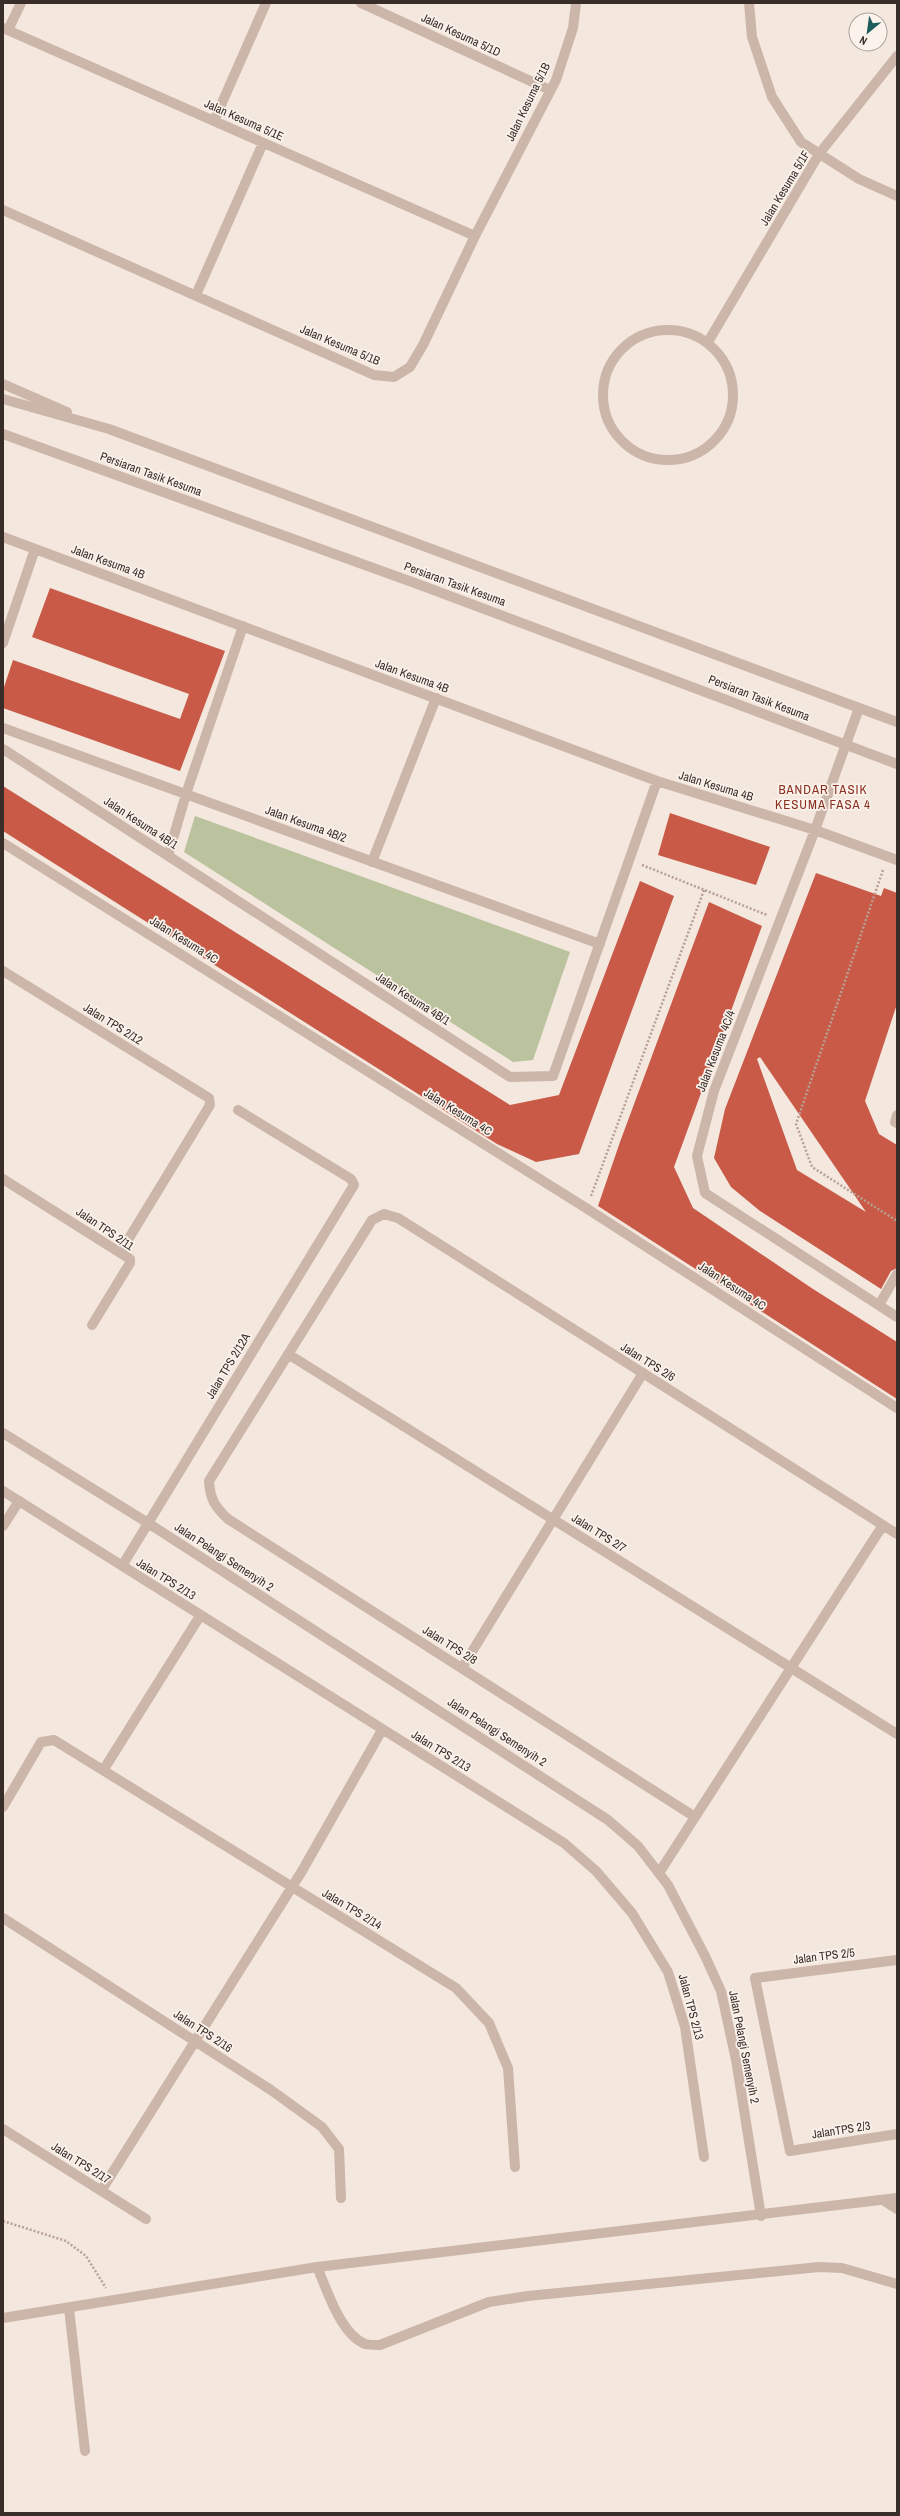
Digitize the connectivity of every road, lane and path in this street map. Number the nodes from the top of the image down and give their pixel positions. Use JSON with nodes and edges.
{"nodes":[{"id":1,"x":21,"y":3,"type":"edge"},
{"id":2,"x":266,"y":3,"type":"edge"},
{"id":3,"x":361,"y":3,"type":"edge"},
{"id":4,"x":576,"y":3,"type":"edge"},
{"id":5,"x":749,"y":3,"type":"edge"},
{"id":6,"x":5,"y":29,"type":"edge"},
{"id":7,"x":897,"y":56,"type":"edge"},
{"id":8,"x":550,"y":90,"type":"junction"},
{"id":9,"x":214,"y":121,"type":"junction"},
{"id":10,"x":263,"y":143,"type":"junction"},
{"id":11,"x":819,"y":154,"type":"junction"},
{"id":12,"x":897,"y":196,"type":"edge"},
{"id":13,"x":3,"y":210,"type":"edge"},
{"id":14,"x":475,"y":236,"type":"junction"},
{"id":15,"x":196,"y":296,"type":"junction"},
{"id":16,"x":708,"y":342,"type":"junction"},
{"id":17,"x":3,"y":384,"type":"edge"},
{"id":18,"x":3,"y":399,"type":"edge"},
{"id":19,"x":109,"y":429,"type":"junction"},
{"id":20,"x":3,"y":434,"type":"edge"},
{"id":21,"x":3,"y":537,"type":"edge"},
{"id":22,"x":35,"y":549,"type":"junction"},
{"id":23,"x":243,"y":626,"type":"junction"},
{"id":24,"x":3,"y":643,"type":"edge"},
{"id":25,"x":436,"y":698,"type":"junction"},
{"id":26,"x":859,"y":708,"type":"junction"},
{"id":27,"x":897,"y":722,"type":"edge"},
{"id":28,"x":3,"y":728,"type":"edge"},
{"id":29,"x":846,"y":745,"type":"junction"},
{"id":30,"x":3,"y":749,"type":"edge"},
{"id":31,"x":897,"y":764,"type":"edge"},
{"id":32,"x":657,"y":781,"type":"junction"},
{"id":33,"x":186,"y":794,"type":"junction"},
{"id":34,"x":815,"y":830,"type":"junction"},
{"id":35,"x":3,"y":843,"type":"edge"},
{"id":36,"x":168,"y":856,"type":"junction"},
{"id":37,"x":892,"y":858,"type":"edge"},
{"id":38,"x":629,"y":860,"type":"junction"},
{"id":39,"x":372,"y":862,"type":"junction"},
{"id":40,"x":704,"y":890,"type":"junction"},
{"id":41,"x":781,"y":920,"type":"junction"},
{"id":42,"x":600,"y":944,"type":"junction"},
{"id":43,"x":3,"y":971,"type":"edge"},
{"id":44,"x":238,"y":1110,"type":"dead end"},
{"id":45,"x":897,"y":1115,"type":"edge"},
{"id":46,"x":897,"y":1123,"type":"edge"},
{"id":47,"x":3,"y":1179,"type":"edge"},
{"id":48,"x":586,"y":1208,"type":"junction"},
{"id":49,"x":897,"y":1221,"type":"edge"},
{"id":50,"x":120,"y":1253,"type":"junction"},
{"id":51,"x":897,"y":1274,"type":"edge"},
{"id":52,"x":879,"y":1305,"type":"junction"},
{"id":53,"x":897,"y":1316,"type":"edge"},
{"id":54,"x":92,"y":1325,"type":"dead end"},
{"id":55,"x":288,"y":1354,"type":"junction"},
{"id":56,"x":642,"y":1373,"type":"junction"},
{"id":57,"x":897,"y":1408,"type":"edge"},
{"id":58,"x":3,"y":1433,"type":"edge"},
{"id":59,"x":3,"y":1491,"type":"edge"},
{"id":60,"x":19,"y":1501,"type":"junction"},
{"id":61,"x":553,"y":1519,"type":"junction"},
{"id":62,"x":148,"y":1523,"type":"junction"},
{"id":63,"x":883,"y":1525,"type":"junction"},
{"id":64,"x":3,"y":1526,"type":"edge"},
{"id":65,"x":897,"y":1534,"type":"edge"},
{"id":66,"x":122,"y":1566,"type":"junction"},
{"id":67,"x":200,"y":1616,"type":"junction"},
{"id":68,"x":462,"y":1668,"type":"junction"},
{"id":69,"x":791,"y":1668,"type":"junction"},
{"id":70,"x":382,"y":1730,"type":"junction"},
{"id":71,"x":897,"y":1734,"type":"edge"},
{"id":72,"x":104,"y":1769,"type":"junction"},
{"id":73,"x":3,"y":1807,"type":"edge"},
{"id":74,"x":695,"y":1816,"type":"junction"},
{"id":75,"x":659,"y":1873,"type":"junction"},
{"id":76,"x":292,"y":1888,"type":"junction"},
{"id":77,"x":3,"y":1918,"type":"edge"},
{"id":78,"x":897,"y":1960,"type":"edge"},
{"id":79,"x":195,"y":2041,"type":"junction"},
{"id":80,"x":3,"y":2129,"type":"edge"},
{"id":81,"x":897,"y":2134,"type":"edge"},
{"id":82,"x":790,"y":2151,"type":"joint"},
{"id":83,"x":704,"y":2157,"type":"dead end"},
{"id":84,"x":515,"y":2167,"type":"dead end"},
{"id":85,"x":101,"y":2191,"type":"junction"},
{"id":86,"x":341,"y":2198,"type":"dead end"},
{"id":87,"x":897,"y":2198,"type":"edge"},
{"id":88,"x":883,"y":2200,"type":"junction"},
{"id":89,"x":897,"y":2209,"type":"edge"},
{"id":90,"x":761,"y":2216,"type":"junction"},
{"id":91,"x":146,"y":2219,"type":"dead end"},
{"id":92,"x":3,"y":2222,"type":"edge"},
{"id":93,"x":317,"y":2267,"type":"junction"},
{"id":94,"x":897,"y":2284,"type":"edge"},
{"id":95,"x":114,"y":2301,"type":"junction"},
{"id":96,"x":69,"y":2308,"type":"junction"},
{"id":97,"x":3,"y":2318,"type":"edge"},
{"id":98,"x":85,"y":2452,"type":"dead end"}],
"edges":[{"from":1,"to":6,"type":"street"},
{"from":2,"to":9,"type":"street"},
{"from":3,"to":8,"type":"street","name":"Jalan Kesuma 5/1D"},
{"from":4,"to":8,"type":"street","name":"Jalan Kesuma 5/1B"},
{"from":5,"to":11,"type":"street"},
{"from":6,"to":9,"type":"street","name":"Jalan Kesuma 5/1E"},
{"from":7,"to":11,"type":"street","name":"Jalan Kesuma 5/1F"},
{"from":8,"to":14,"type":"street","name":"Jalan Kesuma 5/1B"},
{"from":9,"to":10,"type":"street","name":"Jalan Kesuma 5/1E"},
{"from":10,"to":14,"type":"street","name":"Jalan Kesuma 5/1E"},
{"from":10,"to":15,"type":"street"},
{"from":11,"to":12,"type":"street"},
{"from":11,"to":16,"type":"street","name":"Jalan Kesuma 5/1F"},
{"from":13,"to":15,"type":"street","name":"Jalan Kesuma 5/1B"},
{"from":14,"to":15,"type":"street","name":"Jalan Kesuma 5/1B"},
{"from":16,"to":16,"type":"street"},
{"from":17,"to":19,"type":"street"},
{"from":18,"to":19,"type":"street","name":"Persiaran Tasik Kesuma"},
{"from":19,"to":26,"type":"street","name":"Persiaran Tasik Kesuma"},
{"from":20,"to":29,"type":"street","name":"Persiaran Tasik Kesuma"},
{"from":21,"to":22,"type":"street","name":"Jalan Kesuma 4B"},
{"from":22,"to":23,"type":"street","name":"Jalan Kesuma 4B"},
{"from":22,"to":24,"type":"street"},
{"from":23,"to":25,"type":"street","name":"Jalan Kesuma 4B"},
{"from":23,"to":33,"type":"street"},
{"from":25,"to":32,"type":"street","name":"Jalan Kesuma 4B"},
{"from":25,"to":39,"type":"street"},
{"from":26,"to":27,"type":"street","name":"Persiaran Tasik Kesuma"},
{"from":26,"to":29,"type":"street","name":"Jalan Kesuma 4C/4"},
{"from":28,"to":33,"type":"street","name":"Jalan Kesuma 4B/2"},
{"from":29,"to":31,"type":"street","name":"Persiaran Tasik Kesuma"},
{"from":29,"to":34,"type":"street","name":"Jalan Kesuma 4C/4"},
{"from":30,"to":36,"type":"street","name":"Jalan Kesuma 4B/1"},
{"from":32,"to":34,"type":"street","name":"Jalan Kesuma 4B"},
{"from":32,"to":38,"type":"street","name":"Jalan Kesuma 4B/1"},
{"from":33,"to":36,"type":"street"},
{"from":33,"to":39,"type":"street","name":"Jalan Kesuma 4B/2"},
{"from":34,"to":37,"type":"street"},
{"from":34,"to":41,"type":"street","name":"Jalan Kesuma 4C/4"},
{"from":35,"to":48,"type":"street","name":"Jalan Kesuma 4C"},
{"from":36,"to":42,"type":"street","name":"Jalan Kesuma 4B/1"},
{"from":37,"to":49,"type":"path"},
{"from":38,"to":40,"type":"path"},
{"from":38,"to":42,"type":"street","name":"Jalan Kesuma 4B/1"},
{"from":39,"to":42,"type":"street","name":"Jalan Kesuma 4B/2"},
{"from":40,"to":41,"type":"path"},
{"from":40,"to":48,"type":"path"},
{"from":41,"to":52,"type":"street","name":"Jalan Kesuma 4C/4"},
{"from":43,"to":50,"type":"street","name":"Jalan TPS 2/12"},
{"from":44,"to":62,"type":"street","name":"Jalan TPS 2/12A"},
{"from":45,"to":46,"type":"street"},
{"from":47,"to":50,"type":"street","name":"Jalan TPS 2/11"},
{"from":48,"to":57,"type":"street","name":"Jalan Kesuma 4C"},
{"from":50,"to":54,"type":"street","name":"Jalan TPS 2/11"},
{"from":51,"to":52,"type":"street"},
{"from":52,"to":53,"type":"street","name":"Jalan Kesuma 4C/4"},
{"from":55,"to":56,"type":"street","name":"Jalan TPS 2/6"},
{"from":55,"to":61,"type":"street","name":"Jalan TPS 2/7"},
{"from":55,"to":68,"type":"street","name":"Jalan TPS 2/8"},
{"from":56,"to":61,"type":"street"},
{"from":56,"to":63,"type":"street","name":"Jalan TPS 2/6"},
{"from":58,"to":62,"type":"street","name":"Jalan Pelangi Semenyih 2"},
{"from":59,"to":60,"type":"street","name":"Jalan TPS 2/13"},
{"from":60,"to":64,"type":"street"},
{"from":60,"to":66,"type":"street","name":"Jalan TPS 2/13"},
{"from":61,"to":68,"type":"street"},
{"from":61,"to":69,"type":"street","name":"Jalan TPS 2/7"},
{"from":62,"to":66,"type":"street","name":"Jalan TPS 2/12A"},
{"from":62,"to":75,"type":"street","name":"Jalan Pelangi Semenyih 2"},
{"from":63,"to":65,"type":"street","name":"Jalan TPS 2/6"},
{"from":63,"to":69,"type":"street"},
{"from":66,"to":67,"type":"street","name":"Jalan TPS 2/13"},
{"from":67,"to":70,"type":"street","name":"Jalan TPS 2/13"},
{"from":67,"to":72,"type":"street"},
{"from":68,"to":74,"type":"street","name":"Jalan TPS 2/8"},
{"from":69,"to":71,"type":"street","name":"Jalan TPS 2/7"},
{"from":69,"to":74,"type":"street"},
{"from":70,"to":76,"type":"street"},
{"from":70,"to":83,"type":"street","name":"Jalan TPS 2/13"},
{"from":72,"to":73,"type":"street","name":"Jalan TPS 2/14"},
{"from":72,"to":76,"type":"street","name":"Jalan TPS 2/14"},
{"from":74,"to":75,"type":"street"},
{"from":75,"to":90,"type":"street","name":"Jalan Pelangi Semenyih 2"},
{"from":76,"to":79,"type":"street"},
{"from":76,"to":84,"type":"street","name":"Jalan TPS 2/14"},
{"from":77,"to":79,"type":"street","name":"Jalan TPS 2/16"},
{"from":78,"to":82,"type":"street","name":"Jalan TPS 2/5"},
{"from":79,"to":85,"type":"street"},
{"from":79,"to":86,"type":"street","name":"Jalan TPS 2/16"},
{"from":80,"to":85,"type":"street","name":"Jalan TPS 2/17"},
{"from":81,"to":82,"type":"street","name":"JalanTPS 2/3"},
{"from":85,"to":91,"type":"street","name":"Jalan TPS 2/17"},
{"from":87,"to":88,"type":"street"},
{"from":88,"to":89,"type":"street"},
{"from":88,"to":90,"type":"street"},
{"from":90,"to":93,"type":"street"},
{"from":92,"to":95,"type":"path"},
{"from":93,"to":94,"type":"street"},
{"from":93,"to":95,"type":"street"},
{"from":95,"to":96,"type":"street"},
{"from":96,"to":97,"type":"street"},
{"from":96,"to":98,"type":"street"}]}
